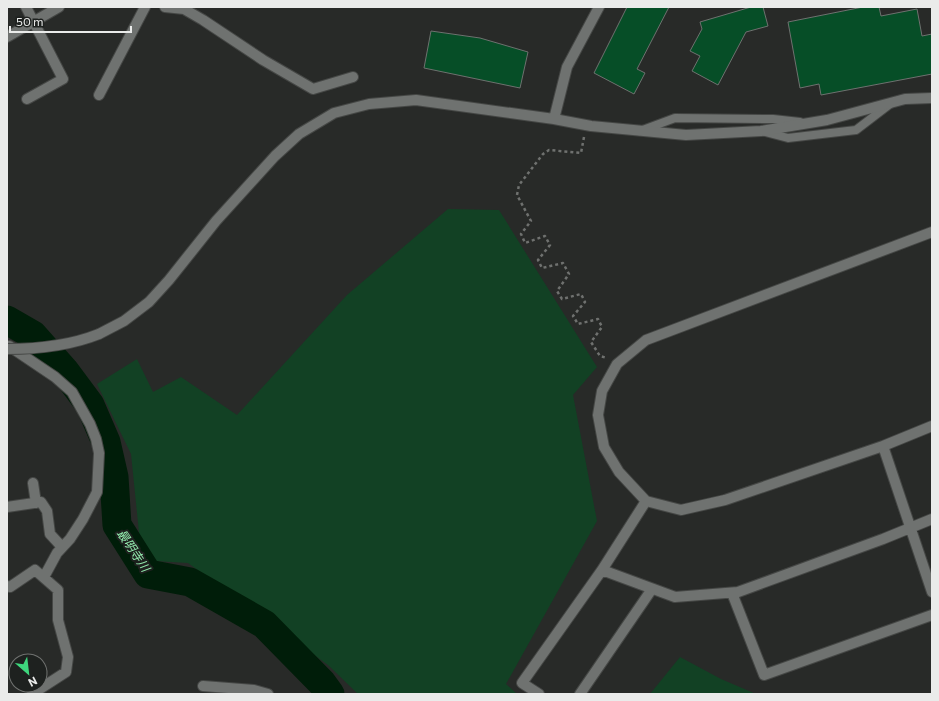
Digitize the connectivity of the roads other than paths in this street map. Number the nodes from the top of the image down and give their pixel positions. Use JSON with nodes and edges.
{"nodes":[{"id":1,"x":26,"y":7,"type":"edge"},
{"id":2,"x":59,"y":7,"type":"edge"},
{"id":3,"x":145,"y":7,"type":"edge"},
{"id":4,"x":165,"y":7,"type":"edge"},
{"id":5,"x":599,"y":7,"type":"edge"},
{"id":6,"x":34,"y":22,"type":"junction"},
{"id":7,"x":7,"y":37,"type":"edge"},
{"id":8,"x":352,"y":77,"type":"dead end"},
{"id":9,"x":99,"y":96,"type":"dead end"},
{"id":10,"x":932,"y":98,"type":"edge"},
{"id":11,"x":27,"y":99,"type":"dead end"},
{"id":12,"x":892,"y":102,"type":"junction"},
{"id":13,"x":554,"y":119,"type":"junction"},
{"id":14,"x":807,"y":124,"type":"junction"},
{"id":15,"x":639,"y":131,"type":"junction"},
{"id":16,"x":761,"y":131,"type":"junction"},
{"id":17,"x":932,"y":232,"type":"edge"},
{"id":18,"x":7,"y":345,"type":"edge"},
{"id":19,"x":7,"y":349,"type":"edge"},
{"id":20,"x":932,"y":426,"type":"edge"},
{"id":21,"x":883,"y":446,"type":"junction"},
{"id":22,"x":33,"y":483,"type":"dead end"},
{"id":23,"x":646,"y":500,"type":"junction"},
{"id":24,"x":36,"y":503,"type":"junction"},
{"id":25,"x":7,"y":507,"type":"edge"},
{"id":26,"x":932,"y":519,"type":"edge"},
{"id":27,"x":910,"y":528,"type":"junction"},
{"id":28,"x":62,"y":547,"type":"junction"},
{"id":29,"x":602,"y":570,"type":"junction"},
{"id":30,"x":44,"y":577,"type":"junction"},
{"id":31,"x":7,"y":586,"type":"edge"},
{"id":32,"x":652,"y":589,"type":"junction"},
{"id":33,"x":932,"y":592,"type":"edge"},
{"id":34,"x":732,"y":593,"type":"junction"},
{"id":35,"x":932,"y":615,"type":"edge"},
{"id":36,"x":203,"y":686,"type":"dead end"},
{"id":37,"x":32,"y":694,"type":"edge"},
{"id":38,"x":268,"y":694,"type":"edge"},
{"id":39,"x":538,"y":694,"type":"edge"},
{"id":40,"x":580,"y":694,"type":"edge"}],
"edges":[{"from":1,"to":6,"type":"street"},
{"from":2,"to":6,"type":"street"},
{"from":3,"to":9,"type":"street"},
{"from":4,"to":8,"type":"street"},
{"from":5,"to":13,"type":"street"},
{"from":6,"to":7,"type":"street"},
{"from":6,"to":11,"type":"street"},
{"from":10,"to":12,"type":"street"},
{"from":12,"to":14,"type":"street"},
{"from":12,"to":16,"type":"lane"},
{"from":13,"to":15,"type":"street"},
{"from":13,"to":19,"type":"street","bridge":true},
{"from":14,"to":15,"type":"lane"},
{"from":14,"to":16,"type":"street"},
{"from":15,"to":16,"type":"street"},
{"from":17,"to":23,"type":"street"},
{"from":18,"to":28,"type":"street"},
{"from":20,"to":21,"type":"street"},
{"from":21,"to":23,"type":"street"},
{"from":21,"to":27,"type":"street"},
{"from":22,"to":24,"type":"street"},
{"from":23,"to":29,"type":"street"},
{"from":24,"to":25,"type":"street"},
{"from":24,"to":28,"type":"street"},
{"from":26,"to":27,"type":"street"},
{"from":27,"to":33,"type":"street"},
{"from":27,"to":34,"type":"street"},
{"from":28,"to":30,"type":"street"},
{"from":29,"to":32,"type":"street"},
{"from":29,"to":39,"type":"street"},
{"from":30,"to":31,"type":"street"},
{"from":30,"to":37,"type":"street"},
{"from":32,"to":34,"type":"street"},
{"from":32,"to":40,"type":"street"},
{"from":34,"to":35,"type":"street"},
{"from":36,"to":38,"type":"street"}]}
